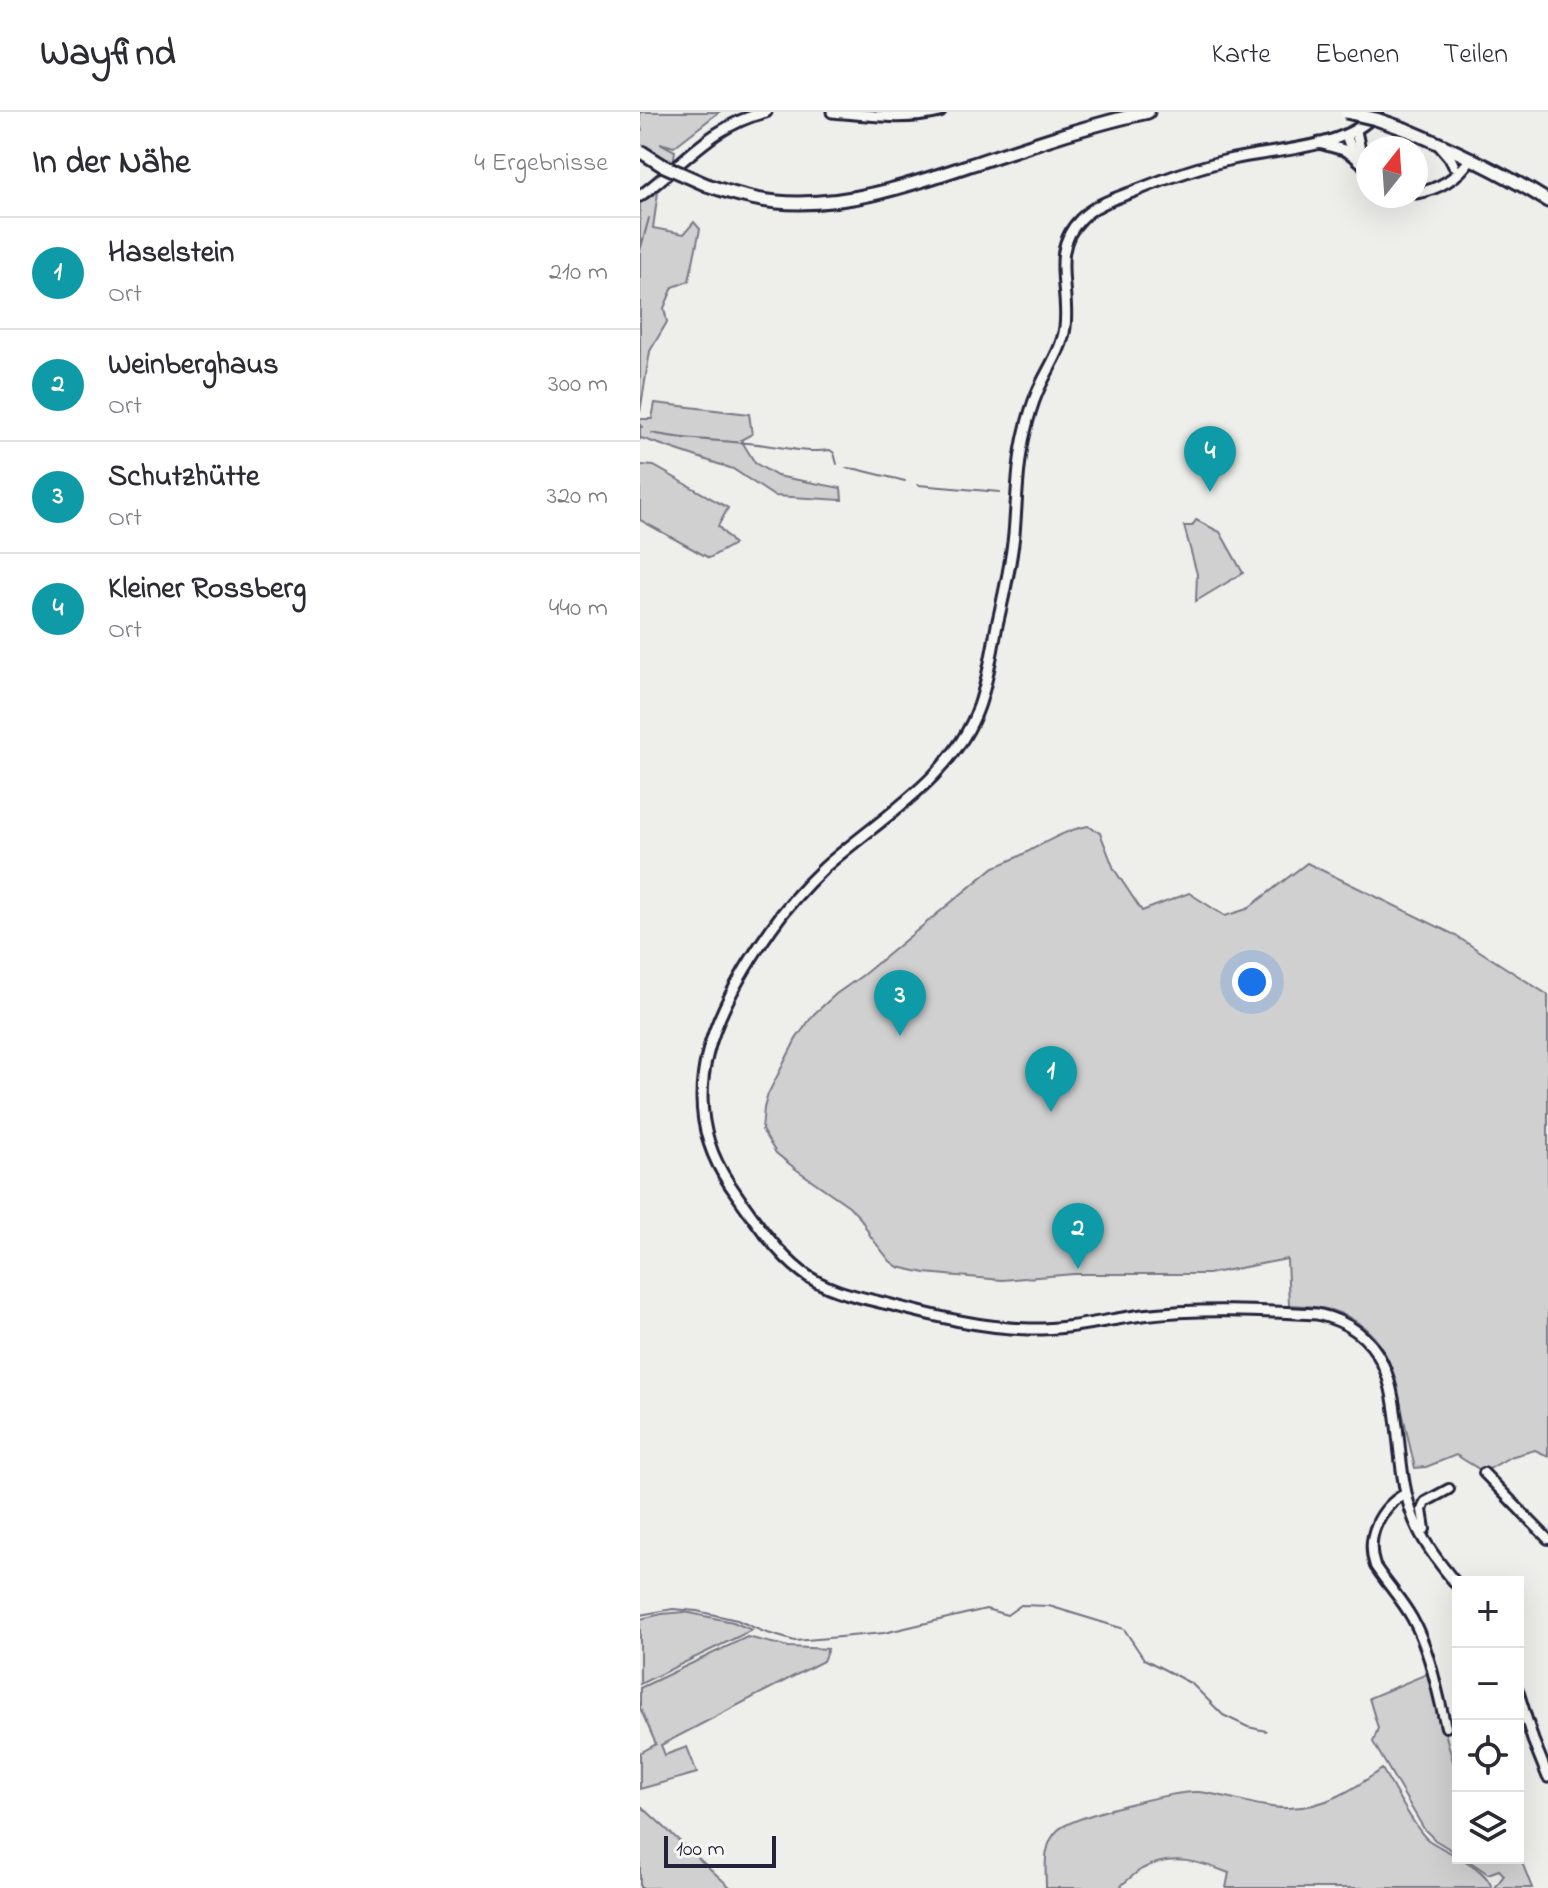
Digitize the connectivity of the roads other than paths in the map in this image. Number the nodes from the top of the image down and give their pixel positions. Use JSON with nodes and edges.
{"nodes":[{"id":1,"x":766,"y":112,"type":"edge"},
{"id":2,"x":832,"y":112,"type":"edge"},
{"id":3,"x":940,"y":112,"type":"edge"},
{"id":4,"x":1148,"y":112,"type":"edge"},
{"id":5,"x":1346,"y":112,"type":"edge"},
{"id":6,"x":1377,"y":112,"type":"edge"},
{"id":7,"x":1351,"y":133,"type":"junction"},
{"id":8,"x":1436,"y":142,"type":"junction"},
{"id":9,"x":1319,"y":143,"type":"junction"},
{"id":10,"x":1356,"y":145,"type":"edge"},
{"id":11,"x":640,"y":151,"type":"edge"},
{"id":12,"x":1466,"y":155,"type":"junction"},
{"id":13,"x":1354,"y":156,"type":"joint"},
{"id":14,"x":1454,"y":166,"type":"junction"},
{"id":15,"x":1451,"y":178,"type":"junction"},
{"id":16,"x":1428,"y":192,"type":"edge"},
{"id":17,"x":640,"y":196,"type":"edge"},
{"id":18,"x":1548,"y":201,"type":"edge"},
{"id":19,"x":1484,"y":1473,"type":"dead end"},
{"id":20,"x":1449,"y":1489,"type":"dead end"},
{"id":21,"x":1406,"y":1493,"type":"junction"},
{"id":22,"x":1421,"y":1535,"type":"junction"},
{"id":23,"x":1548,"y":1539,"type":"edge"},
{"id":24,"x":1452,"y":1578,"type":"edge"},
{"id":25,"x":1524,"y":1711,"type":"edge"},
{"id":26,"x":1446,"y":1727,"type":"dead end"},
{"id":27,"x":1548,"y":1777,"type":"edge"}],
"edges":[{"from":1,"to":17,"type":"street"},
{"from":2,"to":3,"type":"street"},
{"from":4,"to":11,"type":"main road","bridge":true},
{"from":5,"to":8,"type":"main road","bridge":true},
{"from":6,"to":7,"type":"street"},
{"from":7,"to":9,"type":"street"},
{"from":7,"to":10,"type":"street"},
{"from":7,"to":13,"type":"street"},
{"from":8,"to":12,"type":"main road"},
{"from":8,"to":14,"type":"street"},
{"from":9,"to":13,"type":"street"},
{"from":9,"to":21,"type":"street"},
{"from":12,"to":14,"type":"street"},
{"from":12,"to":15,"type":"street"},
{"from":12,"to":18,"type":"main road"},
{"from":14,"to":15,"type":"street"},
{"from":15,"to":16,"type":"street"},
{"from":19,"to":23,"type":"street"},
{"from":20,"to":22,"type":"street"},
{"from":21,"to":22,"type":"street"},
{"from":21,"to":26,"type":"street"},
{"from":22,"to":24,"type":"street"},
{"from":25,"to":27,"type":"street"}]}
